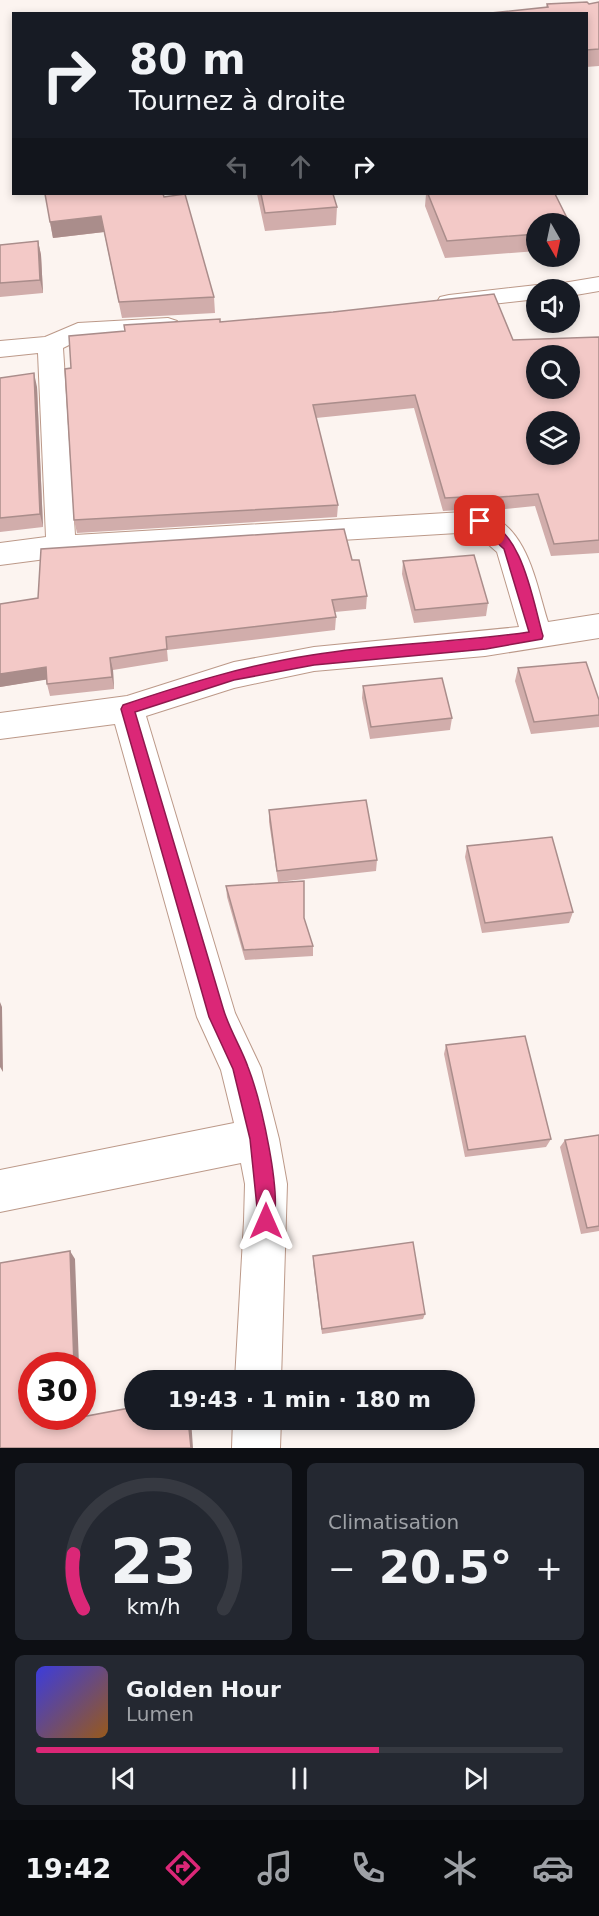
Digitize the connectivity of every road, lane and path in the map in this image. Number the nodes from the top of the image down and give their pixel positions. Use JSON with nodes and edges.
{"nodes":[{"id":1,"x":599,"y":284,"type":"edge"},
{"id":2,"x":580,"y":287,"type":"edge"},
{"id":3,"x":526,"y":293,"type":"edge"},
{"id":4,"x":423,"y":305,"type":"edge"},
{"id":5,"x":194,"y":324,"type":"edge"},
{"id":6,"x":50,"y":344,"type":"junction"},
{"id":7,"x":0,"y":349,"type":"edge"},
{"id":8,"x":62,"y":546,"type":"junction"},
{"id":9,"x":0,"y":554,"type":"edge"},
{"id":10,"x":599,"y":626,"type":"edge"},
{"id":11,"x":537,"y":636,"type":"junction"},
{"id":12,"x":128,"y":709,"type":"junction"},
{"id":13,"x":0,"y":726,"type":"edge"},
{"id":14,"x":258,"y":1139,"type":"junction"},
{"id":15,"x":0,"y":1191,"type":"edge"},
{"id":16,"x":259,"y":1370,"type":"edge"},
{"id":17,"x":257,"y":1430,"type":"edge"},
{"id":18,"x":256,"y":1448,"type":"edge"}],
"edges":[{"from":1,"to":2,"type":"street"},
{"from":3,"to":4,"type":"street"},
{"from":5,"to":6,"type":"street"},
{"from":6,"to":7,"type":"street"},
{"from":6,"to":8,"type":"street"},
{"from":8,"to":9,"type":"street"},
{"from":8,"to":11,"type":"street"},
{"from":10,"to":11,"type":"street"},
{"from":11,"to":12,"type":"street"},
{"from":12,"to":13,"type":"street"},
{"from":12,"to":14,"type":"street"},
{"from":14,"to":15,"type":"street"},
{"from":14,"to":16,"type":"street"},
{"from":17,"to":18,"type":"street"}]}
